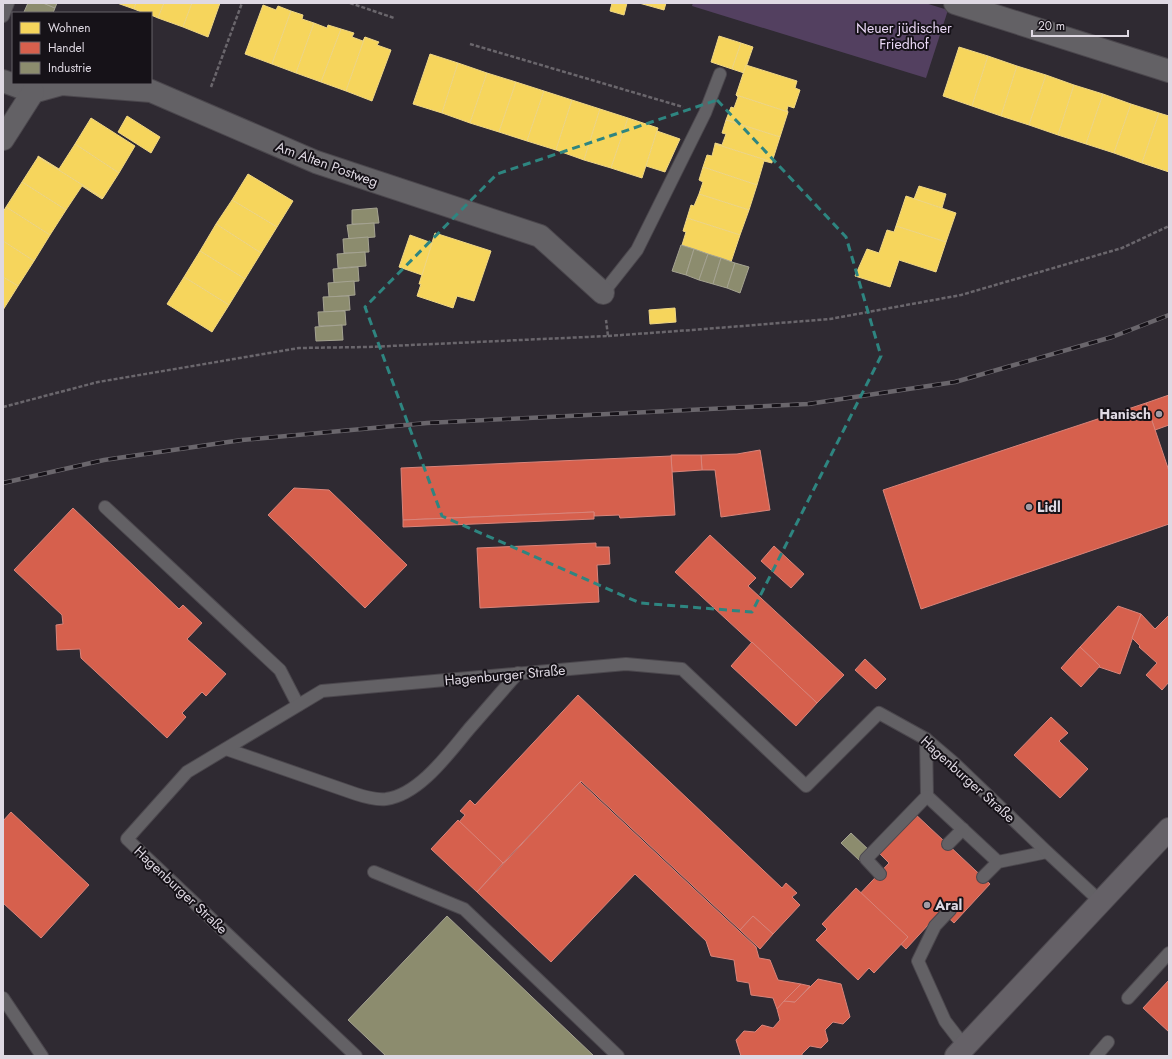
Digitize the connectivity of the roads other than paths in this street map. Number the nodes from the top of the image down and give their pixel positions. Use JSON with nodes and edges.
{"nodes":[{"id":1,"x":8,"y":3,"type":"edge"},
{"id":2,"x":955,"y":3,"type":"edge"},
{"id":3,"x":3,"y":16,"type":"edge"},
{"id":4,"x":1169,"y":71,"type":"edge"},
{"id":5,"x":720,"y":74,"type":"dead end"},
{"id":6,"x":3,"y":81,"type":"edge"},
{"id":7,"x":33,"y":92,"type":"junction"},
{"id":8,"x":3,"y":139,"type":"edge"},
{"id":9,"x":603,"y":293,"type":"joint"},
{"id":10,"x":105,"y":507,"type":"dead end"},
{"id":11,"x":518,"y":673,"type":"junction"},
{"id":12,"x":298,"y":705,"type":"junction"},
{"id":13,"x":926,"y":739,"type":"junction"},
{"id":14,"x":226,"y":749,"type":"junction"},
{"id":15,"x":927,"y":796,"type":"junction"},
{"id":16,"x":963,"y":829,"type":"junction"},
{"id":17,"x":1169,"y":830,"type":"edge"},
{"id":18,"x":948,"y":844,"type":"dead end"},
{"id":19,"x":1047,"y":852,"type":"junction"},
{"id":20,"x":998,"y":862,"type":"junction"},
{"id":21,"x":374,"y":872,"type":"dead end"},
{"id":22,"x":880,"y":874,"type":"dead end"},
{"id":23,"x":983,"y":876,"type":"dead end"},
{"id":24,"x":1101,"y":902,"type":"junction"},
{"id":25,"x":950,"y":910,"type":"dead end"},
{"id":26,"x":1169,"y":953,"type":"edge"},
{"id":27,"x":3,"y":998,"type":"edge"},
{"id":28,"x":1128,"y":998,"type":"dead end"},
{"id":29,"x":1108,"y":1042,"type":"dead end"},
{"id":30,"x":961,"y":1051,"type":"edge"},
{"id":31,"x":42,"y":1056,"type":"edge"},
{"id":32,"x":356,"y":1056,"type":"edge"},
{"id":33,"x":618,"y":1056,"type":"edge"},
{"id":34,"x":1096,"y":1056,"type":"edge"}],
"edges":[{"from":1,"to":3,"type":"lane"},
{"from":2,"to":4,"type":"street"},
{"from":5,"to":9,"type":"lane"},
{"from":6,"to":7,"type":"street"},
{"from":7,"to":8,"type":"street"},
{"from":7,"to":9,"type":"street","name":"Am Alten Postweg"},
{"from":10,"to":12,"type":"lane"},
{"from":11,"to":12,"type":"lane","name":"Hagenburger Straße"},
{"from":11,"to":13,"type":"lane","name":"Hagenburger Straße"},
{"from":11,"to":14,"type":"lane"},
{"from":12,"to":14,"type":"lane","name":"Hagenburger Straße"},
{"from":13,"to":15,"type":"lane"},
{"from":13,"to":19,"type":"lane","name":"Hagenburger Straße"},
{"from":14,"to":32,"type":"lane","name":"Hagenburger Straße"},
{"from":15,"to":16,"type":"lane"},
{"from":15,"to":22,"type":"lane"},
{"from":16,"to":18,"type":"lane"},
{"from":16,"to":20,"type":"lane"},
{"from":17,"to":24,"type":"main road"},
{"from":19,"to":20,"type":"lane"},
{"from":19,"to":24,"type":"lane","name":"Hagenburger Straße"},
{"from":20,"to":23,"type":"lane"},
{"from":21,"to":33,"type":"lane"},
{"from":24,"to":30,"type":"main road"},
{"from":25,"to":30,"type":"lane"},
{"from":26,"to":28,"type":"lane"},
{"from":27,"to":31,"type":"lane"},
{"from":29,"to":34,"type":"lane"}]}
